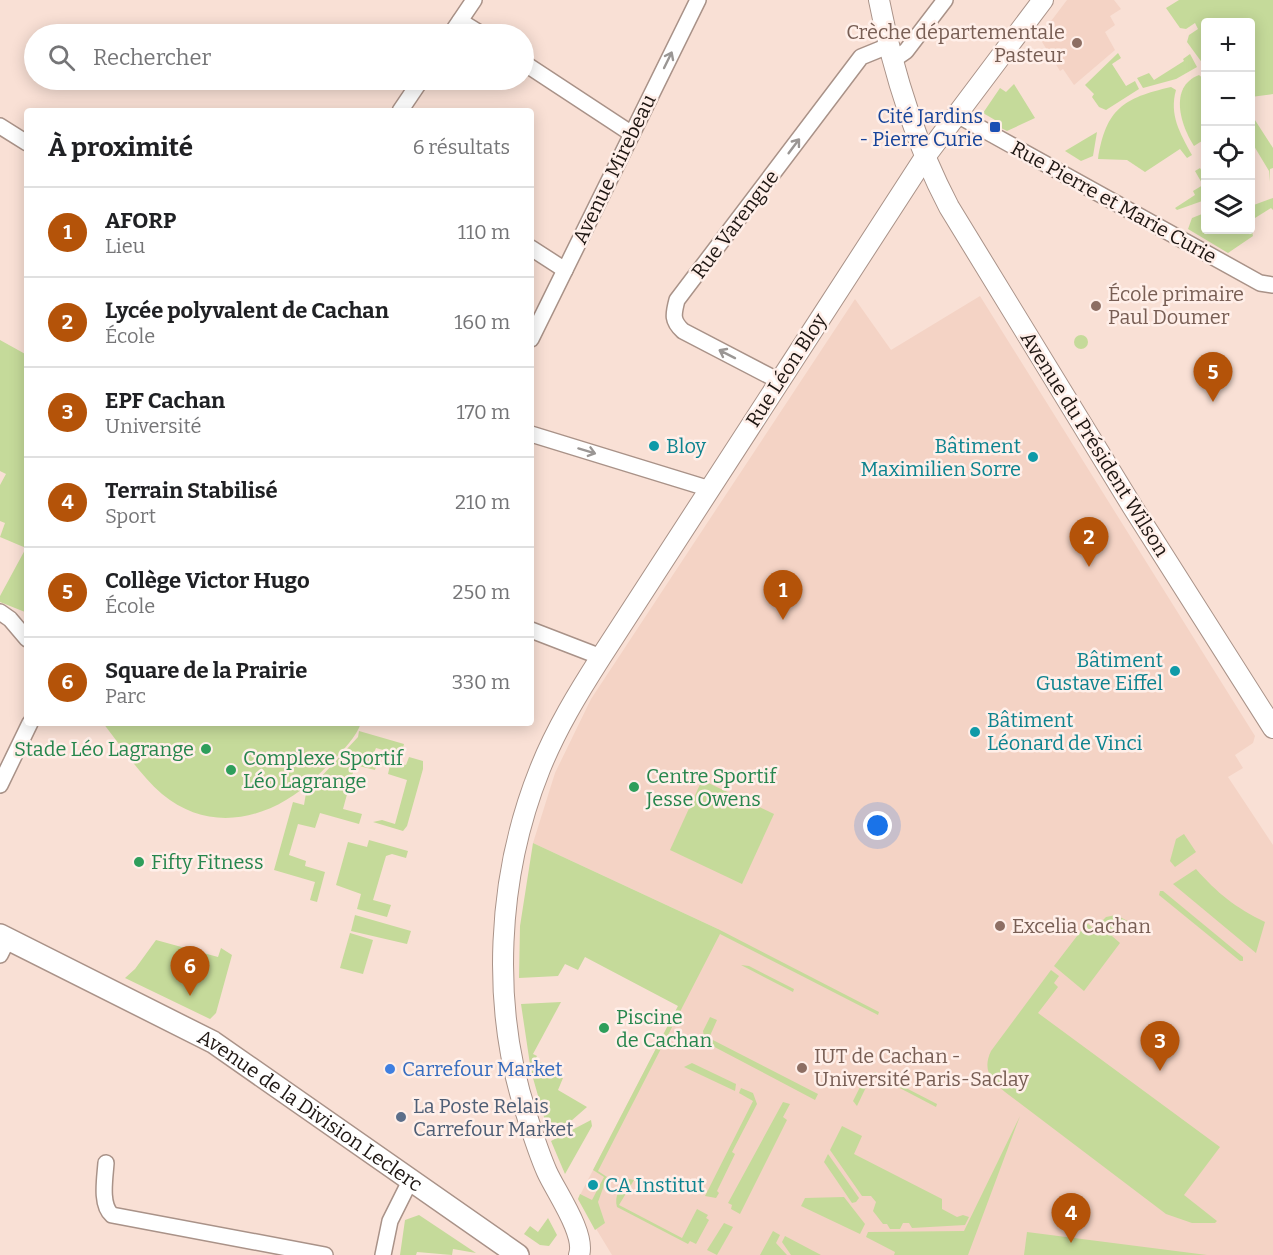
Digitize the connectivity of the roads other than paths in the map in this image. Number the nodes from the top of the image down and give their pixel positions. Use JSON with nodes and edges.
{"nodes":[{"id":1,"x":474,"y":0,"type":"edge"},
{"id":2,"x":698,"y":0,"type":"edge"},
{"id":3,"x":879,"y":0,"type":"edge"},
{"id":4,"x":945,"y":0,"type":"edge"},
{"id":5,"x":1043,"y":0,"type":"edge"},
{"id":6,"x":460,"y":21,"type":"junction"},
{"id":7,"x":458,"y":24,"type":"edge"},
{"id":8,"x":465,"y":24,"type":"edge"},
{"id":9,"x":890,"y":53,"type":"junction"},
{"id":10,"x":534,"y":70,"type":"edge"},
{"id":11,"x":414,"y":90,"type":"edge"},
{"id":12,"x":402,"y":108,"type":"edge"},
{"id":13,"x":957,"y":115,"type":"junction"},
{"id":14,"x":0,"y":126,"type":"edge"},
{"id":15,"x":632,"y":134,"type":"junction"},
{"id":16,"x":24,"y":141,"type":"edge"},
{"id":17,"x":925,"y":157,"type":"junction"},
{"id":18,"x":534,"y":250,"type":"edge"},
{"id":19,"x":565,"y":270,"type":"junction"},
{"id":20,"x":1273,"y":285,"type":"edge"},
{"id":21,"x":534,"y":333,"type":"edge"},
{"id":22,"x":779,"y":381,"type":"junction"},
{"id":23,"x":534,"y":435,"type":"edge"},
{"id":24,"x":710,"y":489,"type":"junction"},
{"id":25,"x":0,"y":612,"type":"edge"},
{"id":26,"x":534,"y":631,"type":"edge"},
{"id":27,"x":24,"y":635,"type":"edge"},
{"id":28,"x":601,"y":657,"type":"junction"},
{"id":29,"x":29,"y":726,"type":"edge"},
{"id":30,"x":1273,"y":728,"type":"edge"},
{"id":31,"x":0,"y":785,"type":"edge"},
{"id":32,"x":2,"y":943,"type":"edge"},
{"id":33,"x":106,"y":1163,"type":"dead end"},
{"id":34,"x":411,"y":1179,"type":"junction"},
{"id":35,"x":326,"y":1255,"type":"edge"},
{"id":36,"x":383,"y":1255,"type":"edge"},
{"id":37,"x":518,"y":1255,"type":"edge"},
{"id":38,"x":579,"y":1255,"type":"edge"}],
"edges":[{"from":1,"to":6,"type":"street"},
{"from":15,"to":2,"type":"street","name":"Avenue Mirebeau","one_way":true},
{"from":3,"to":9,"type":"street","name":"Avenue du Président Wilson"},
{"from":4,"to":9,"type":"street"},
{"from":5,"to":13,"type":"street","name":"Rue Léon Bloy"},
{"from":6,"to":7,"type":"street"},
{"from":6,"to":8,"type":"street"},
{"from":9,"to":17,"type":"street","name":"Avenue du Président Wilson"},
{"from":22,"to":9,"type":"street","name":"Rue Varengue","one_way":true},
{"from":10,"to":15,"type":"street"},
{"from":11,"to":12,"type":"street"},
{"from":13,"to":17,"type":"street","name":"Rue Léon Bloy"},
{"from":13,"to":20,"type":"street","name":"Rue Pierre et Marie Curie"},
{"from":14,"to":16,"type":"street"},
{"from":15,"to":19,"type":"street","name":"Avenue Mirebeau"},
{"from":17,"to":22,"type":"street","name":"Rue Léon Bloy"},
{"from":17,"to":30,"type":"street","name":"Avenue du Président Wilson"},
{"from":18,"to":19,"type":"street"},
{"from":19,"to":21,"type":"street","name":"Avenue Mirebeau"},
{"from":22,"to":24,"type":"street","name":"Rue Léon Bloy"},
{"from":23,"to":24,"type":"street","one_way":true},
{"from":24,"to":28,"type":"street","name":"Rue Léon Bloy"},
{"from":25,"to":27,"type":"street"},
{"from":26,"to":28,"type":"street"},
{"from":28,"to":38,"type":"street","name":"Rue Léon Bloy"},
{"from":29,"to":31,"type":"street"},
{"from":32,"to":34,"type":"main road","name":"Avenue de la Division Leclerc"},
{"from":33,"to":35,"type":"street"},
{"from":34,"to":36,"type":"street"},
{"from":34,"to":37,"type":"main road","name":"Avenue de la Division Leclerc"}]}
